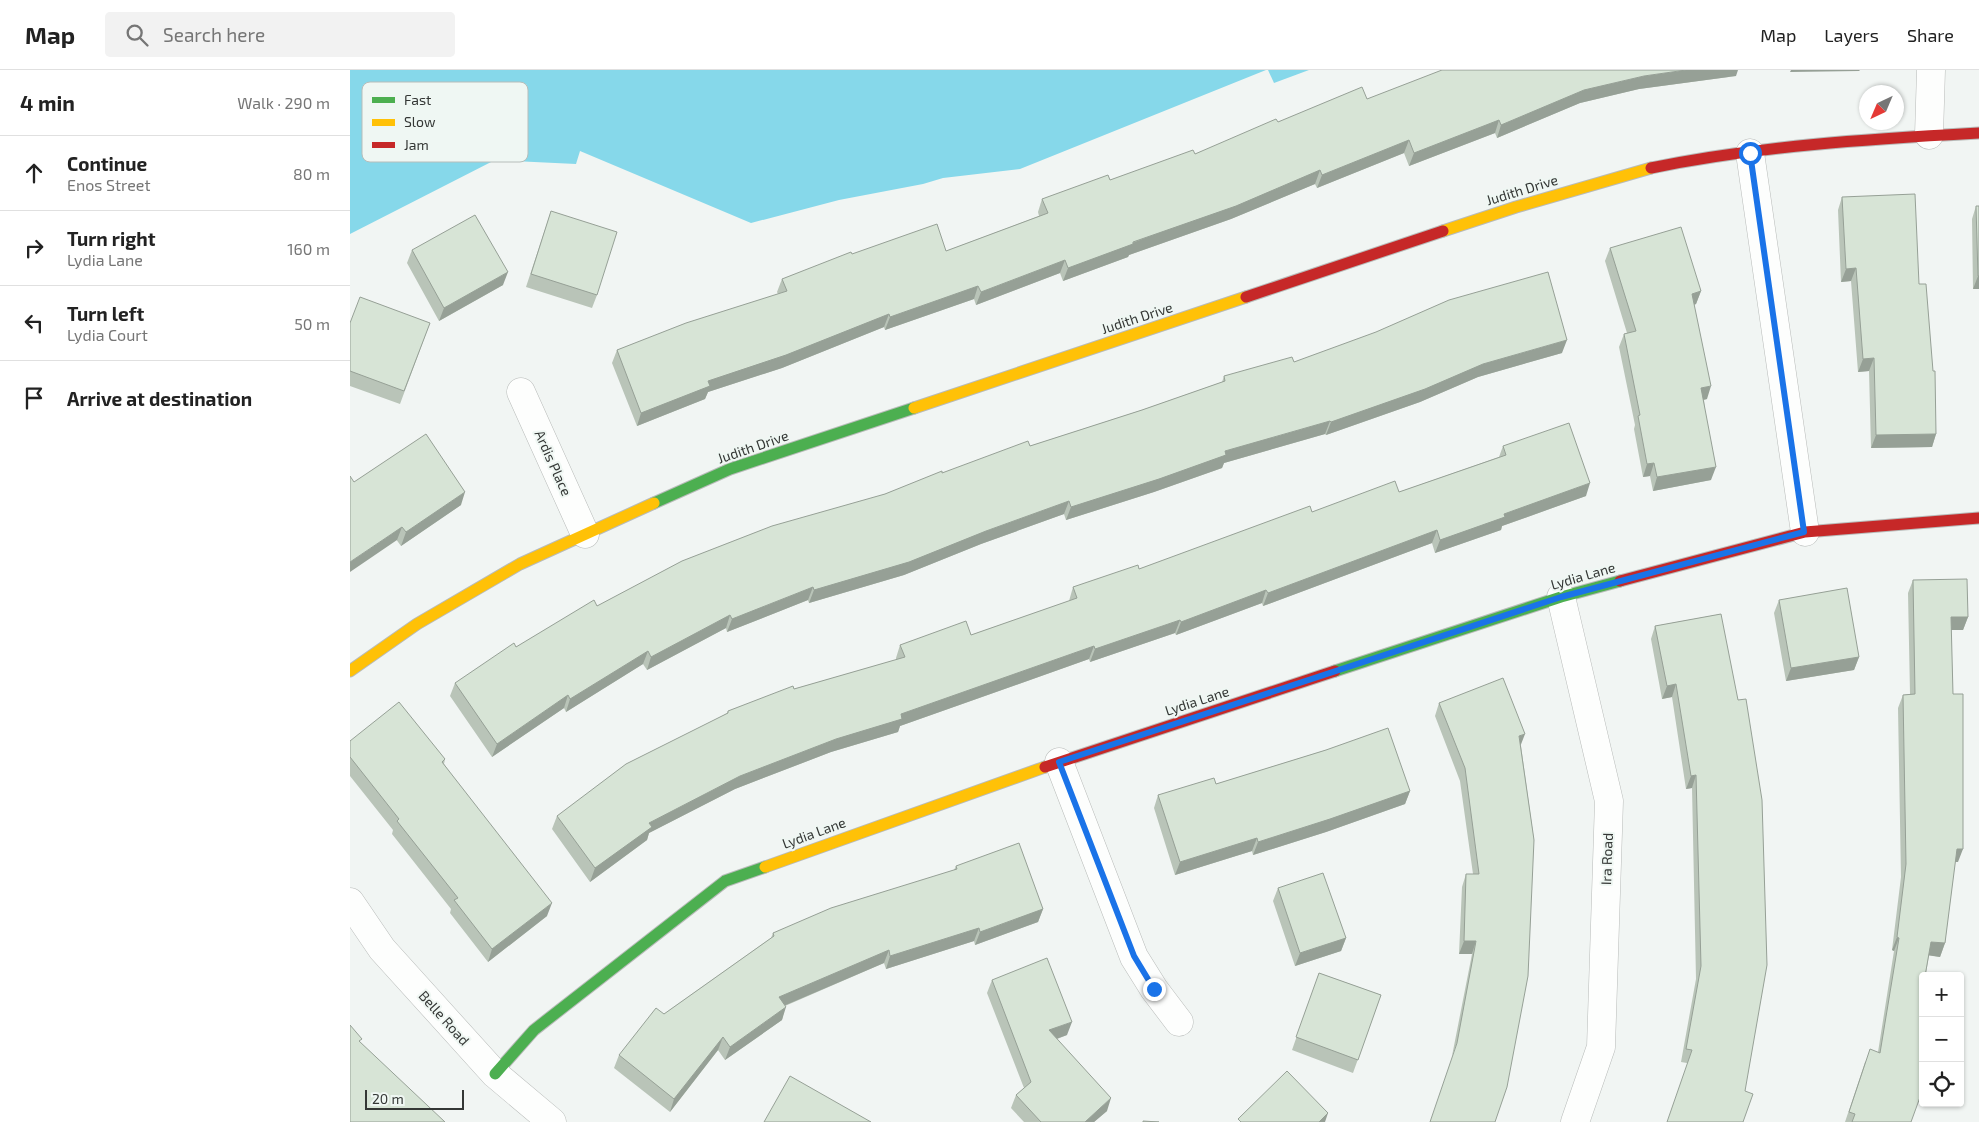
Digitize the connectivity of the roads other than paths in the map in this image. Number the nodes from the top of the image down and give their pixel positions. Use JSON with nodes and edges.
{"nodes":[{"id":1,"x":1931,"y":70,"type":"edge"},
{"id":2,"x":1979,"y":133,"type":"edge"},
{"id":3,"x":1929,"y":134,"type":"junction"},
{"id":4,"x":1750,"y":153,"type":"junction"},
{"id":5,"x":521,"y":392,"type":"dead end"},
{"id":6,"x":1979,"y":518,"type":"edge"},
{"id":7,"x":1804,"y":532,"type":"junction"},
{"id":8,"x":585,"y":534,"type":"junction"},
{"id":9,"x":1561,"y":597,"type":"junction"},
{"id":10,"x":350,"y":671,"type":"edge"},
{"id":11,"x":1059,"y":762,"type":"junction"},
{"id":12,"x":350,"y":902,"type":"edge"},
{"id":13,"x":1180,"y":1022,"type":"dead end"},
{"id":14,"x":494,"y":1074,"type":"junction"},
{"id":15,"x":552,"y":1122,"type":"edge"},
{"id":16,"x":1575,"y":1122,"type":"edge"}],
"edges":[{"from":1,"to":3,"type":"street"},
{"from":2,"to":3,"type":"street","name":"Judith Drive"},
{"from":3,"to":4,"type":"street","name":"Judith Drive"},
{"from":4,"to":7,"type":"street"},
{"from":4,"to":8,"type":"street","name":"Judith Drive"},
{"from":5,"to":8,"type":"street","name":"Ardis Place"},
{"from":6,"to":7,"type":"street","name":"Lydia Lane"},
{"from":7,"to":9,"type":"street","name":"Lydia Lane"},
{"from":8,"to":10,"type":"street","name":"Judith Drive"},
{"from":9,"to":11,"type":"street","name":"Lydia Lane"},
{"from":9,"to":16,"type":"street","name":"Ira Road"},
{"from":11,"to":13,"type":"street"},
{"from":11,"to":14,"type":"street","name":"Lydia Lane"},
{"from":12,"to":14,"type":"street","name":"Belle Road"},
{"from":14,"to":15,"type":"street","name":"Belle Road"}]}
